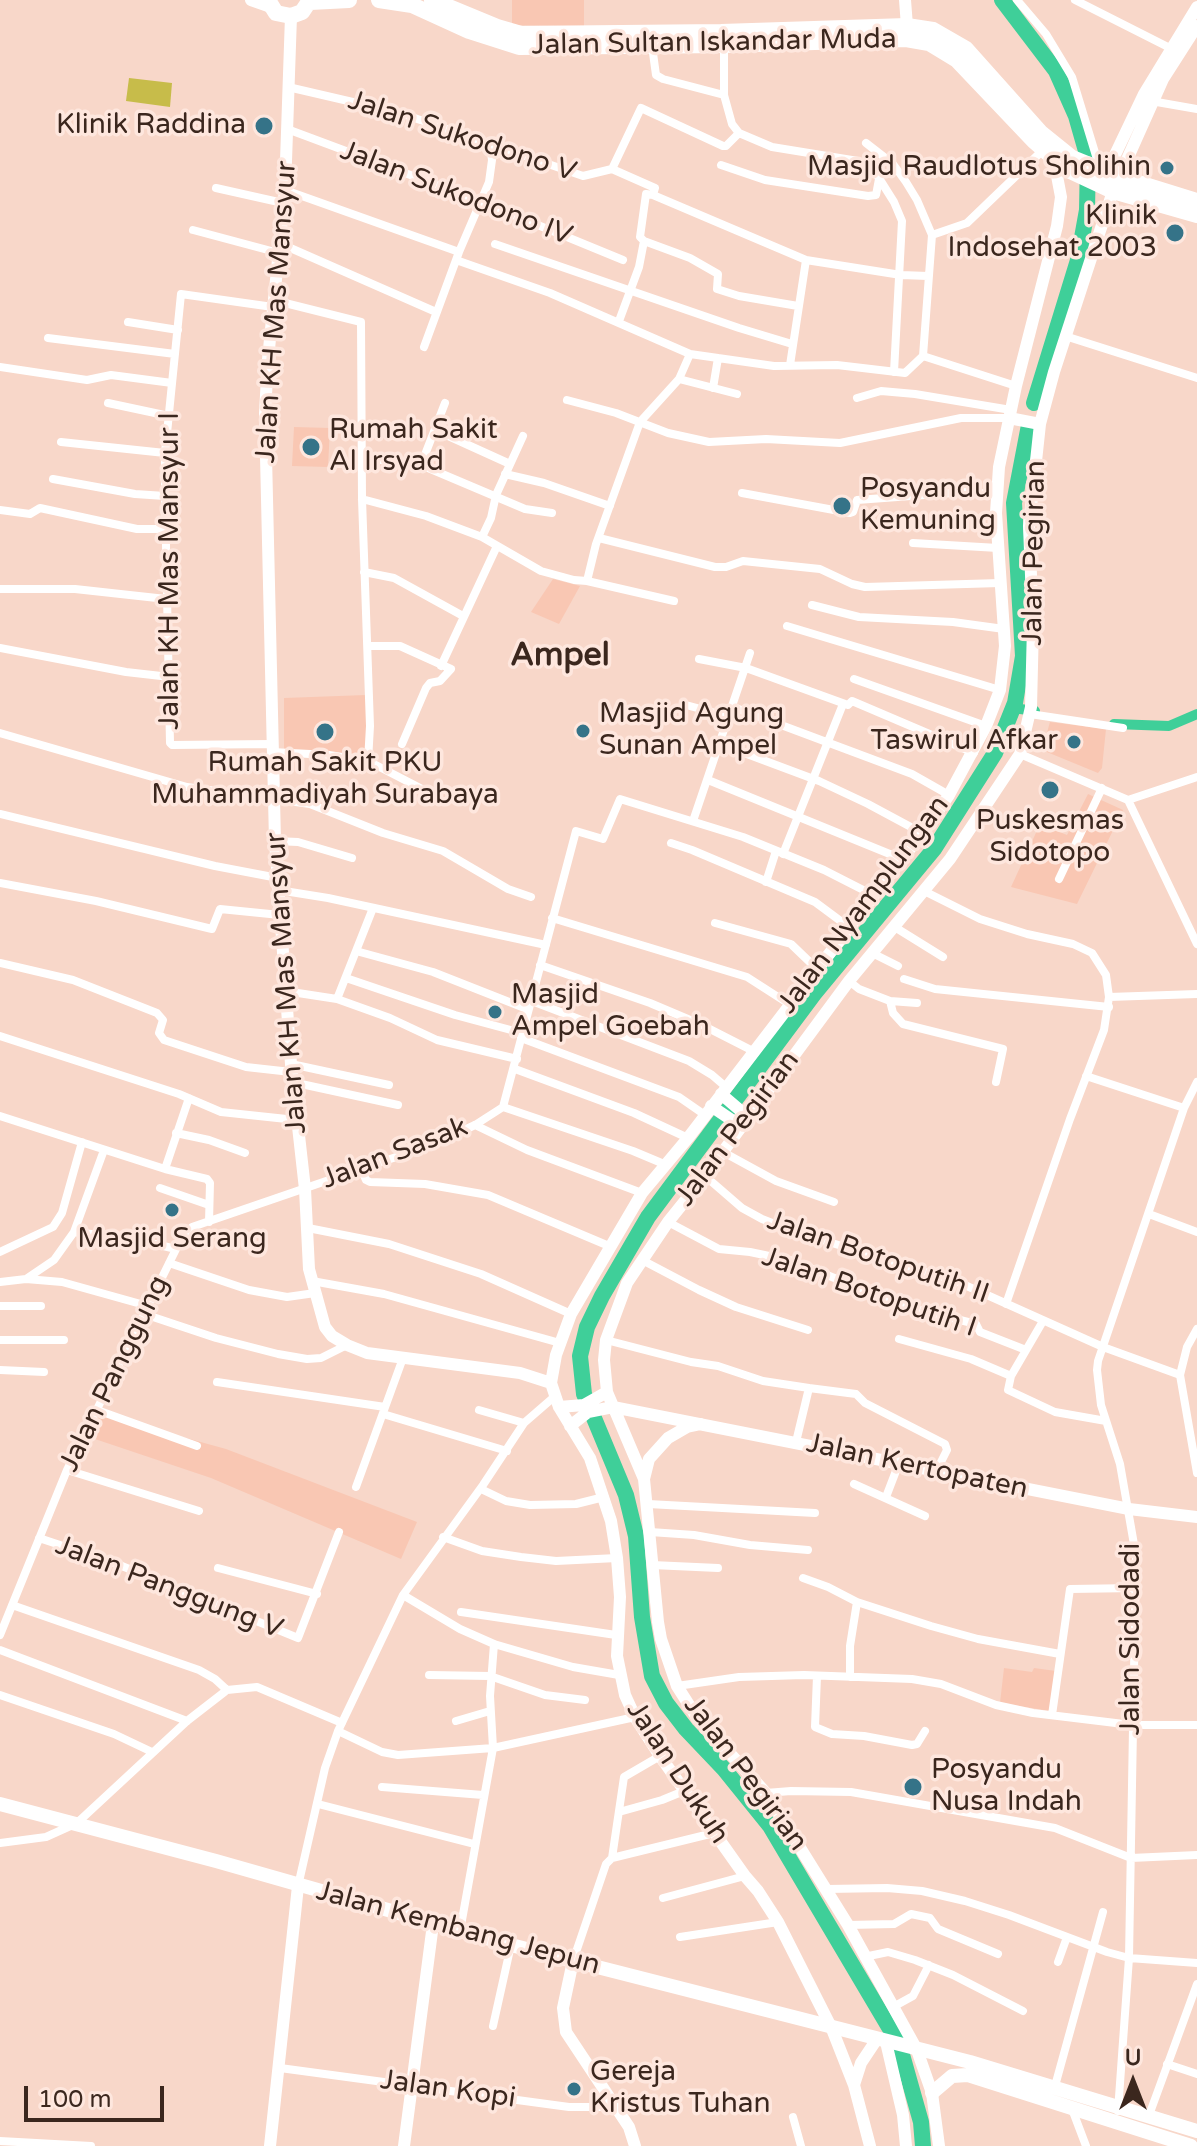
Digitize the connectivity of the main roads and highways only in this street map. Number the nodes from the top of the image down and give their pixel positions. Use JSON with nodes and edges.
{"nodes":[{"id":1,"x":251,"y":0,"type":"edge"},
{"id":2,"x":349,"y":0,"type":"edge"},
{"id":3,"x":379,"y":0,"type":"edge"},
{"id":4,"x":432,"y":0,"type":"edge"},
{"id":5,"x":905,"y":0,"type":"edge"},
{"id":6,"x":310,"y":1,"type":"edge"},
{"id":7,"x":269,"y":4,"type":"edge"},
{"id":8,"x":1197,"y":7,"type":"edge"},
{"id":9,"x":291,"y":16,"type":"junction"},
{"id":10,"x":907,"y":26,"type":"junction"},
{"id":11,"x":1197,"y":26,"type":"edge"},
{"id":12,"x":1147,"y":100,"type":"junction"},
{"id":13,"x":1048,"y":155,"type":"junction"},
{"id":14,"x":1098,"y":177,"type":"junction"},
{"id":15,"x":1197,"y":201,"type":"edge"},
{"id":16,"x":1197,"y":215,"type":"edge"},
{"id":17,"x":1010,"y":414,"type":"junction"},
{"id":18,"x":1040,"y":424,"type":"junction"},
{"id":19,"x":725,"y":1094,"type":"junction"},
{"id":20,"x":710,"y":1110,"type":"junction"},
{"id":21,"x":742,"y":1120,"type":"junction"},
{"id":22,"x":551,"y":1383,"type":"junction"},
{"id":23,"x":557,"y":1402,"type":"junction"},
{"id":24,"x":605,"y":1402,"type":"junction"},
{"id":25,"x":582,"y":1410,"type":"junction"},
{"id":26,"x":706,"y":1423,"type":"junction"},
{"id":27,"x":570,"y":1426,"type":"junction"},
{"id":28,"x":644,"y":1479,"type":"junction"},
{"id":29,"x":1197,"y":1517,"type":"edge"},
{"id":30,"x":0,"y":1804,"type":"edge"},
{"id":31,"x":298,"y":1886,"type":"junction"},
{"id":32,"x":433,"y":1924,"type":"junction"},
{"id":33,"x":573,"y":1961,"type":"junction"},
{"id":34,"x":832,"y":2029,"type":"junction"},
{"id":35,"x":896,"y":2044,"type":"junction"},
{"id":36,"x":854,"y":2085,"type":"junction"},
{"id":37,"x":932,"y":2093,"type":"junction"},
{"id":38,"x":1118,"y":2114,"type":"junction"},
{"id":39,"x":1146,"y":2124,"type":"junction"},
{"id":40,"x":1197,"y":2131,"type":"edge"},
{"id":41,"x":270,"y":2146,"type":"edge"},
{"id":42,"x":404,"y":2146,"type":"edge"},
{"id":43,"x":635,"y":2146,"type":"edge"},
{"id":44,"x":870,"y":2146,"type":"edge"},
{"id":45,"x":906,"y":2146,"type":"edge"},
{"id":46,"x":939,"y":2146,"type":"edge"},
{"id":47,"x":1191,"y":2146,"type":"edge"}],
"edges":[{"from":1,"to":7,"type":"main road"},
{"from":2,"to":6,"type":"highway"},
{"from":3,"to":13,"type":"highway","name":"Jalan Sultan Iskandar Muda"},
{"from":4,"to":10,"type":"highway","name":"Jalan Sultan Iskandar Muda"},
{"from":5,"to":10,"type":"main road"},
{"from":6,"to":9,"type":"highway"},
{"from":7,"to":9,"type":"highway"},
{"from":8,"to":12,"type":"main road"},
{"from":9,"to":22,"type":"main road","name":"Jalan KH Mas Mansyur"},
{"from":10,"to":14,"type":"highway","name":"Jalan Sultan Iskandar Muda"},
{"from":11,"to":12,"type":"main road"},
{"from":12,"to":14,"type":"main road","name":"Jalan Pegirian"},
{"from":13,"to":14,"type":"highway","name":"Jalan Sultan Iskandar Muda"},
{"from":13,"to":17,"type":"main road","name":"Jalan Nyamplungan"},
{"from":14,"to":15,"type":"highway"},
{"from":14,"to":16,"type":"highway"},
{"from":14,"to":18,"type":"main road","name":"Jalan Pegirian"},
{"from":17,"to":18,"type":"main road"},
{"from":17,"to":19,"type":"main road","name":"Jalan Nyamplungan"},
{"from":18,"to":21,"type":"main road","name":"Jalan Pegirian"},
{"from":19,"to":20,"type":"main road","name":"Jalan Nyamplungan"},
{"from":19,"to":21,"type":"main road"},
{"from":20,"to":21,"type":"main road"},
{"from":20,"to":22,"type":"main road","name":"Jalan Nyamplungan"},
{"from":21,"to":24,"type":"main road","name":"Jalan Pegirian"},
{"from":22,"to":23,"type":"main road","name":"Jalan Nyamplungan"},
{"from":23,"to":25,"type":"main road"},
{"from":23,"to":27,"type":"main road","name":"Jalan Dukuh"},
{"from":24,"to":25,"type":"main road"},
{"from":24,"to":26,"type":"main road","name":"Jalan Kertopaten"},
{"from":24,"to":28,"type":"main road","name":"Jalan Pegirian"},
{"from":25,"to":27,"type":"main road"},
{"from":26,"to":28,"type":"main road"},
{"from":26,"to":29,"type":"main road","name":"Jalan Kertopaten"},
{"from":27,"to":34,"type":"main road","name":"Jalan Dukuh"},
{"from":28,"to":35,"type":"main road","name":"Jalan Pegirian"},
{"from":30,"to":31,"type":"main road","name":"Jalan Kembang Jepun"},
{"from":31,"to":32,"type":"main road","name":"Jalan Kembang Jepun"},
{"from":31,"to":41,"type":"main road"},
{"from":32,"to":33,"type":"main road","name":"Jalan Kembang Jepun"},
{"from":32,"to":42,"type":"main road"},
{"from":33,"to":34,"type":"main road","name":"Jalan Kembang Jepun"},
{"from":33,"to":43,"type":"main road"},
{"from":34,"to":35,"type":"main road","name":"Jalan Kembang Jepun"},
{"from":34,"to":36,"type":"main road","name":"Jalan Dukuh"},
{"from":35,"to":36,"type":"main road"},
{"from":35,"to":37,"type":"main road"},
{"from":35,"to":38,"type":"main road","name":"Jalan Kembang Jepun"},
{"from":35,"to":45,"type":"main road"},
{"from":36,"to":44,"type":"main road","name":"Jalan Dukuh"},
{"from":37,"to":38,"type":"main road"},
{"from":37,"to":46,"type":"main road"},
{"from":38,"to":39,"type":"main road"},
{"from":39,"to":40,"type":"main road"},
{"from":39,"to":47,"type":"main road"}]}
